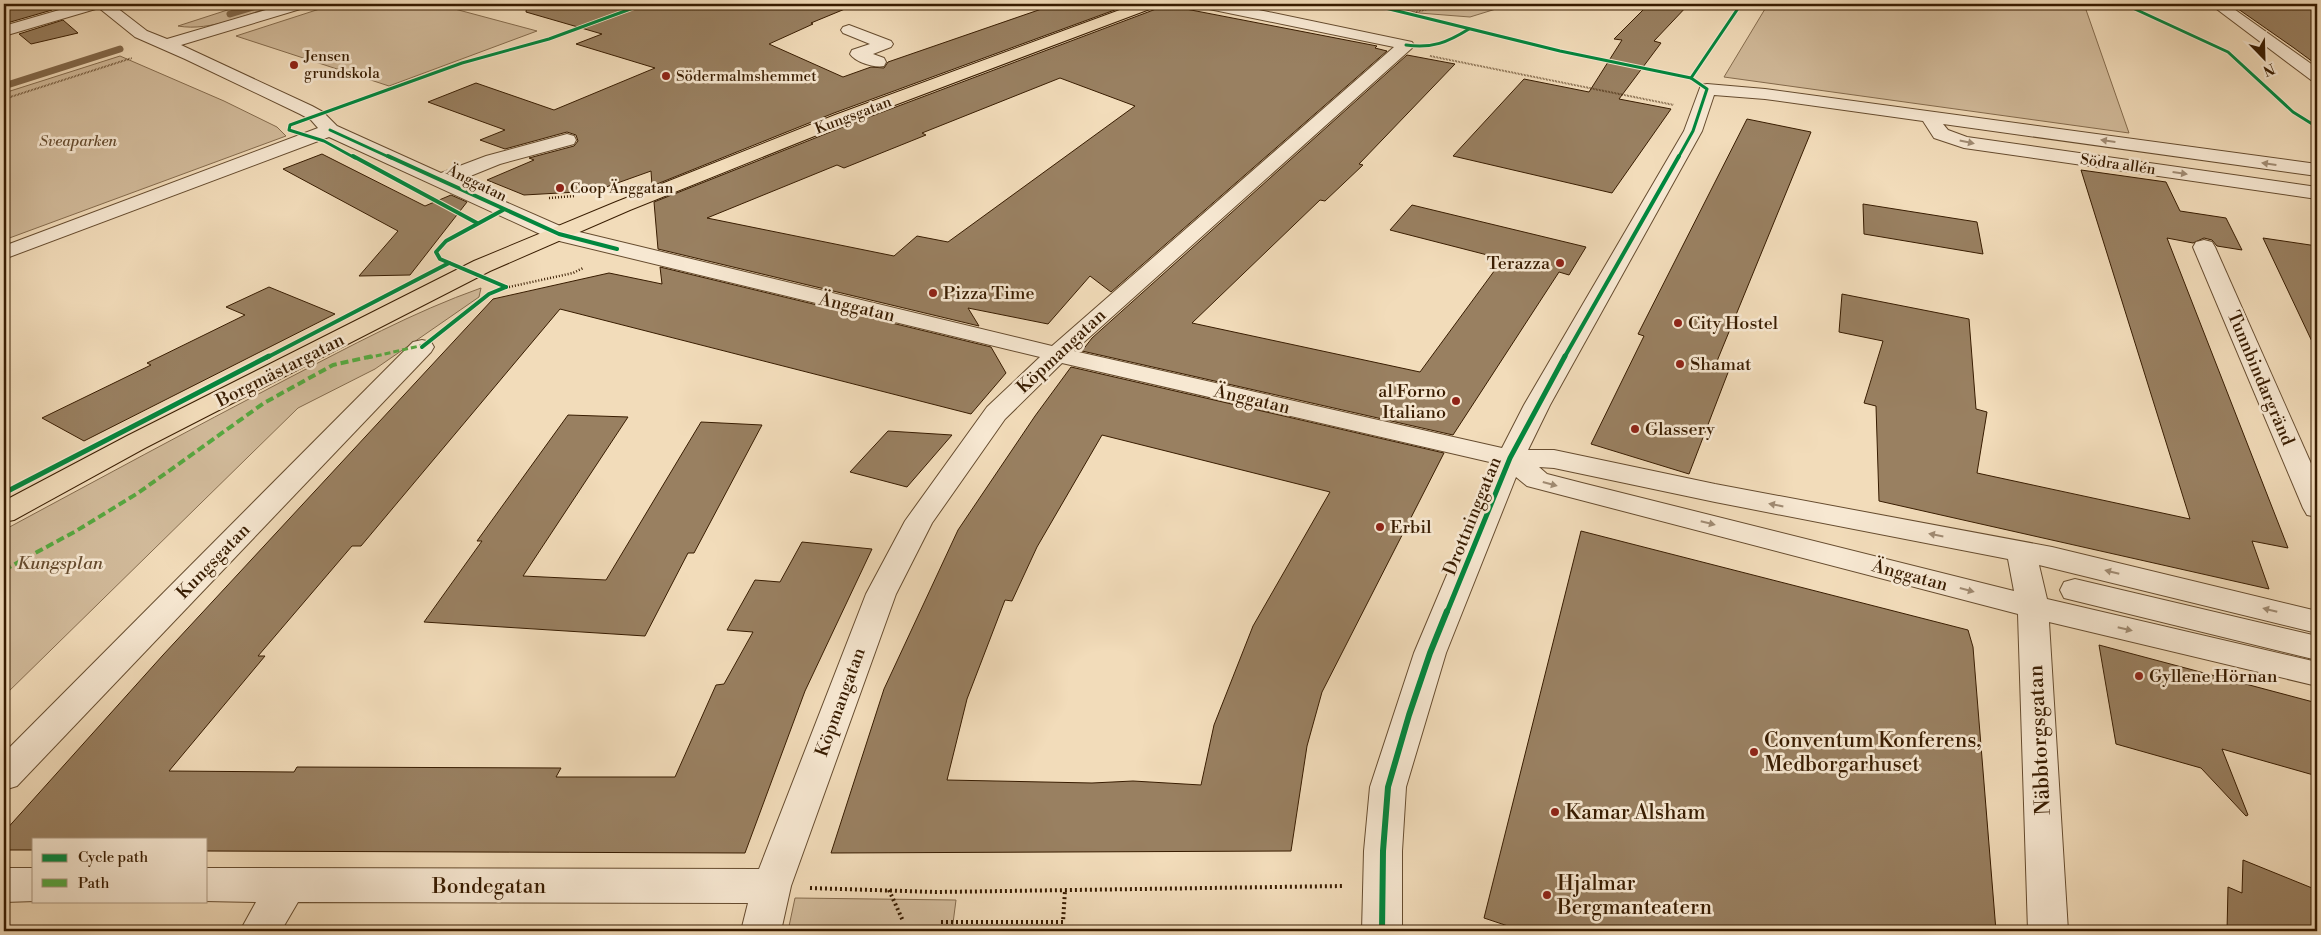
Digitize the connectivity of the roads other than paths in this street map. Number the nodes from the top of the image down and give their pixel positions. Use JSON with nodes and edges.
{"nodes":[{"id":1,"x":96,"y":4,"type":"edge"},
{"id":2,"x":103,"y":4,"type":"edge"},
{"id":3,"x":302,"y":4,"type":"edge"},
{"id":4,"x":1150,"y":4,"type":"edge"},
{"id":5,"x":1209,"y":4,"type":"edge"},
{"id":6,"x":2217,"y":4,"type":"edge"},
{"id":7,"x":849,"y":30,"type":"dead end"},
{"id":8,"x":4,"y":31,"type":"edge"},
{"id":9,"x":164,"y":45,"type":"junction"},
{"id":10,"x":878,"y":62,"type":"dead end"},
{"id":11,"x":2317,"y":76,"type":"edge"},
{"id":12,"x":1707,"y":89,"type":"joint"},
{"id":13,"x":1929,"y":116,"type":"junction"},
{"id":14,"x":330,"y":130,"type":"junction"},
{"id":15,"x":567,"y":140,"type":"dead end"},
{"id":16,"x":2317,"y":170,"type":"edge"},
{"id":17,"x":442,"y":180,"type":"junction"},
{"id":18,"x":2317,"y":193,"type":"edge"},
{"id":19,"x":559,"y":234,"type":"junction"},
{"id":20,"x":2204,"y":247,"type":"dead end"},
{"id":21,"x":4,"y":253,"type":"edge"},
{"id":22,"x":422,"y":347,"type":"dead end"},
{"id":23,"x":1056,"y":354,"type":"junction"},
{"id":24,"x":1510,"y":458,"type":"junction"},
{"id":25,"x":2317,"y":508,"type":"edge"},
{"id":26,"x":4,"y":513,"type":"edge"},
{"id":27,"x":2021,"y":551,"type":"junction"},
{"id":28,"x":2075,"y":590,"type":"dead end"},
{"id":29,"x":2033,"y":607,"type":"junction"},
{"id":30,"x":2317,"y":622,"type":"edge"},
{"id":31,"x":2317,"y":648,"type":"edge"},
{"id":32,"x":2317,"y":674,"type":"edge"},
{"id":33,"x":4,"y":776,"type":"edge"},
{"id":34,"x":4,"y":885,"type":"edge"},
{"id":35,"x":32,"y":885,"type":"edge"},
{"id":36,"x":208,"y":885,"type":"edge"},
{"id":37,"x":287,"y":886,"type":"junction"},
{"id":38,"x":772,"y":886,"type":"junction"},
{"id":39,"x":260,"y":931,"type":"edge"},
{"id":40,"x":761,"y":931,"type":"edge"},
{"id":41,"x":1382,"y":931,"type":"edge"},
{"id":42,"x":2048,"y":931,"type":"edge"}],
"edges":[{"from":1,"to":8,"type":"street"},
{"from":2,"to":9,"type":"street","name":"Änggatan"},
{"from":3,"to":9,"type":"street"},
{"from":4,"to":19,"type":"main road","name":"Kungsgatan"},
{"from":5,"to":23,"type":"street","name":"Köpmangatan"},
{"from":6,"to":11,"type":"street"},
{"from":7,"to":10,"type":"street"},
{"from":9,"to":14,"type":"street","name":"Änggatan"},
{"from":12,"to":13,"type":"street","name":"Södra allén"},
{"from":12,"to":24,"type":"street","name":"Drottninggatan"},
{"from":16,"to":13,"type":"street","name":"Södra allén","one_way":true},
{"from":13,"to":18,"type":"street","name":"Södra allén","one_way":true},
{"from":14,"to":17,"type":"street","name":"Änggatan"},
{"from":14,"to":21,"type":"street"},
{"from":15,"to":17,"type":"street"},
{"from":17,"to":19,"type":"street","name":"Änggatan"},
{"from":19,"to":23,"type":"street","name":"Änggatan"},
{"from":19,"to":26,"type":"main road","name":"Borgmästargatan"},
{"from":20,"to":25,"type":"street","name":"Tunnbindargränd"},
{"from":22,"to":33,"type":"street","name":"Kungsgatan"},
{"from":23,"to":24,"type":"street","name":"Änggatan"},
{"from":23,"to":38,"type":"street","name":"Köpmangatan"},
{"from":27,"to":24,"type":"street","name":"Änggatan","one_way":true},
{"from":24,"to":29,"type":"street","name":"Änggatan","one_way":true},
{"from":24,"to":41,"type":"street","name":"Drottninggatan"},
{"from":27,"to":29,"type":"street","name":"Näbbtorgsgatan"},
{"from":30,"to":27,"type":"street","name":"Änggatan","one_way":true},
{"from":28,"to":31,"type":"street"},
{"from":29,"to":32,"type":"street","name":"Änggatan","one_way":true},
{"from":29,"to":42,"type":"street","name":"Näbbtorgsgatan"},
{"from":34,"to":35,"type":"street"},
{"from":36,"to":37,"type":"street","name":"Bondegatan"},
{"from":37,"to":38,"type":"street","name":"Bondegatan"},
{"from":37,"to":39,"type":"street"},
{"from":38,"to":40,"type":"street","name":"Köpmangatan"}]}
